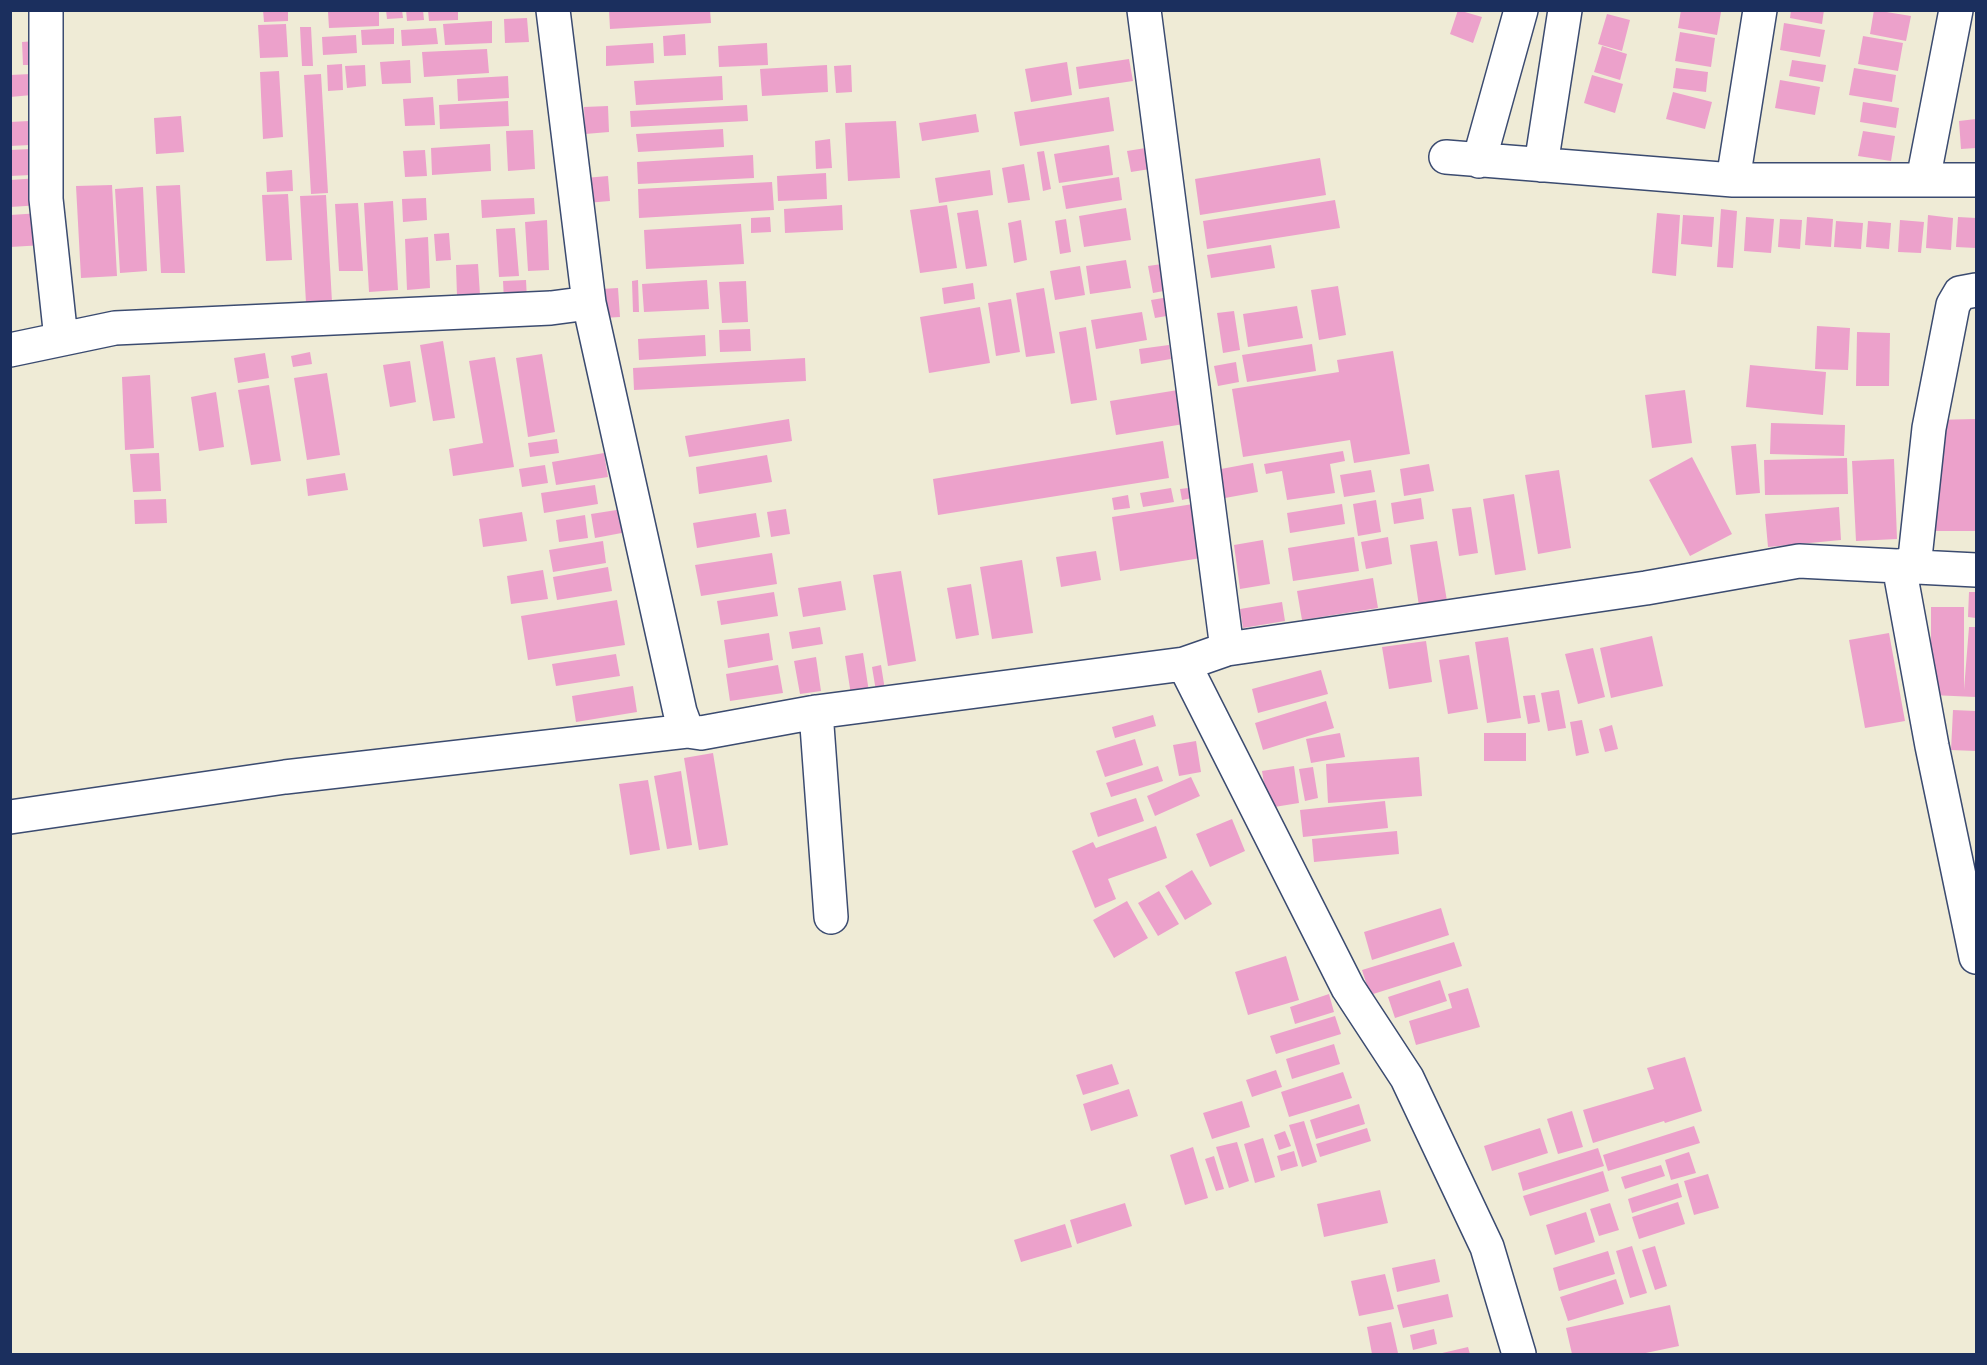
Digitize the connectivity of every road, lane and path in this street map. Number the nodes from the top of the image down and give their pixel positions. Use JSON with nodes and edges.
{"nodes":[{"id":1,"x":46,"y":10,"type":"edge"},
{"id":2,"x":553,"y":10,"type":"edge"},
{"id":3,"x":1143,"y":10,"type":"edge"},
{"id":4,"x":1521,"y":10,"type":"edge"},
{"id":5,"x":1565,"y":10,"type":"edge"},
{"id":6,"x":1760,"y":10,"type":"edge"},
{"id":7,"x":1956,"y":10,"type":"edge"},
{"id":8,"x":1446,"y":157,"type":"dead end"},
{"id":9,"x":1479,"y":161,"type":"junction"},
{"id":10,"x":1541,"y":165,"type":"junction"},
{"id":11,"x":1733,"y":180,"type":"junction"},
{"id":12,"x":1923,"y":180,"type":"junction"},
{"id":13,"x":1977,"y":180,"type":"edge"},
{"id":14,"x":1977,"y":290,"type":"edge"},
{"id":15,"x":589,"y":303,"type":"junction"},
{"id":16,"x":61,"y":339,"type":"junction"},
{"id":17,"x":10,"y":350,"type":"edge"},
{"id":18,"x":1906,"y":567,"type":"junction"},
{"id":19,"x":1977,"y":570,"type":"edge"},
{"id":20,"x":1227,"y":649,"type":"junction"},
{"id":21,"x":1184,"y":664,"type":"junction"},
{"id":22,"x":816,"y":712,"type":"junction"},
{"id":23,"x":687,"y":731,"type":"junction"},
{"id":24,"x":10,"y":818,"type":"edge"},
{"id":25,"x":831,"y":917,"type":"dead end"},
{"id":26,"x":1977,"y":957,"type":"edge"},
{"id":27,"x":1519,"y":1354,"type":"edge"}],
"edges":[{"from":1,"to":16,"type":"street"},
{"from":2,"to":15,"type":"street"},
{"from":3,"to":20,"type":"street"},
{"from":4,"to":9,"type":"street"},
{"from":5,"to":10,"type":"street"},
{"from":6,"to":11,"type":"street"},
{"from":7,"to":12,"type":"street"},
{"from":8,"to":9,"type":"street"},
{"from":9,"to":10,"type":"street"},
{"from":10,"to":11,"type":"street"},
{"from":11,"to":12,"type":"street"},
{"from":12,"to":13,"type":"street"},
{"from":14,"to":18,"type":"street"},
{"from":15,"to":16,"type":"street"},
{"from":15,"to":23,"type":"street"},
{"from":16,"to":17,"type":"street"},
{"from":18,"to":19,"type":"street"},
{"from":18,"to":20,"type":"street"},
{"from":18,"to":26,"type":"street"},
{"from":20,"to":21,"type":"street"},
{"from":21,"to":22,"type":"street"},
{"from":21,"to":27,"type":"street"},
{"from":22,"to":23,"type":"street"},
{"from":22,"to":25,"type":"street"},
{"from":23,"to":24,"type":"street"}]}
